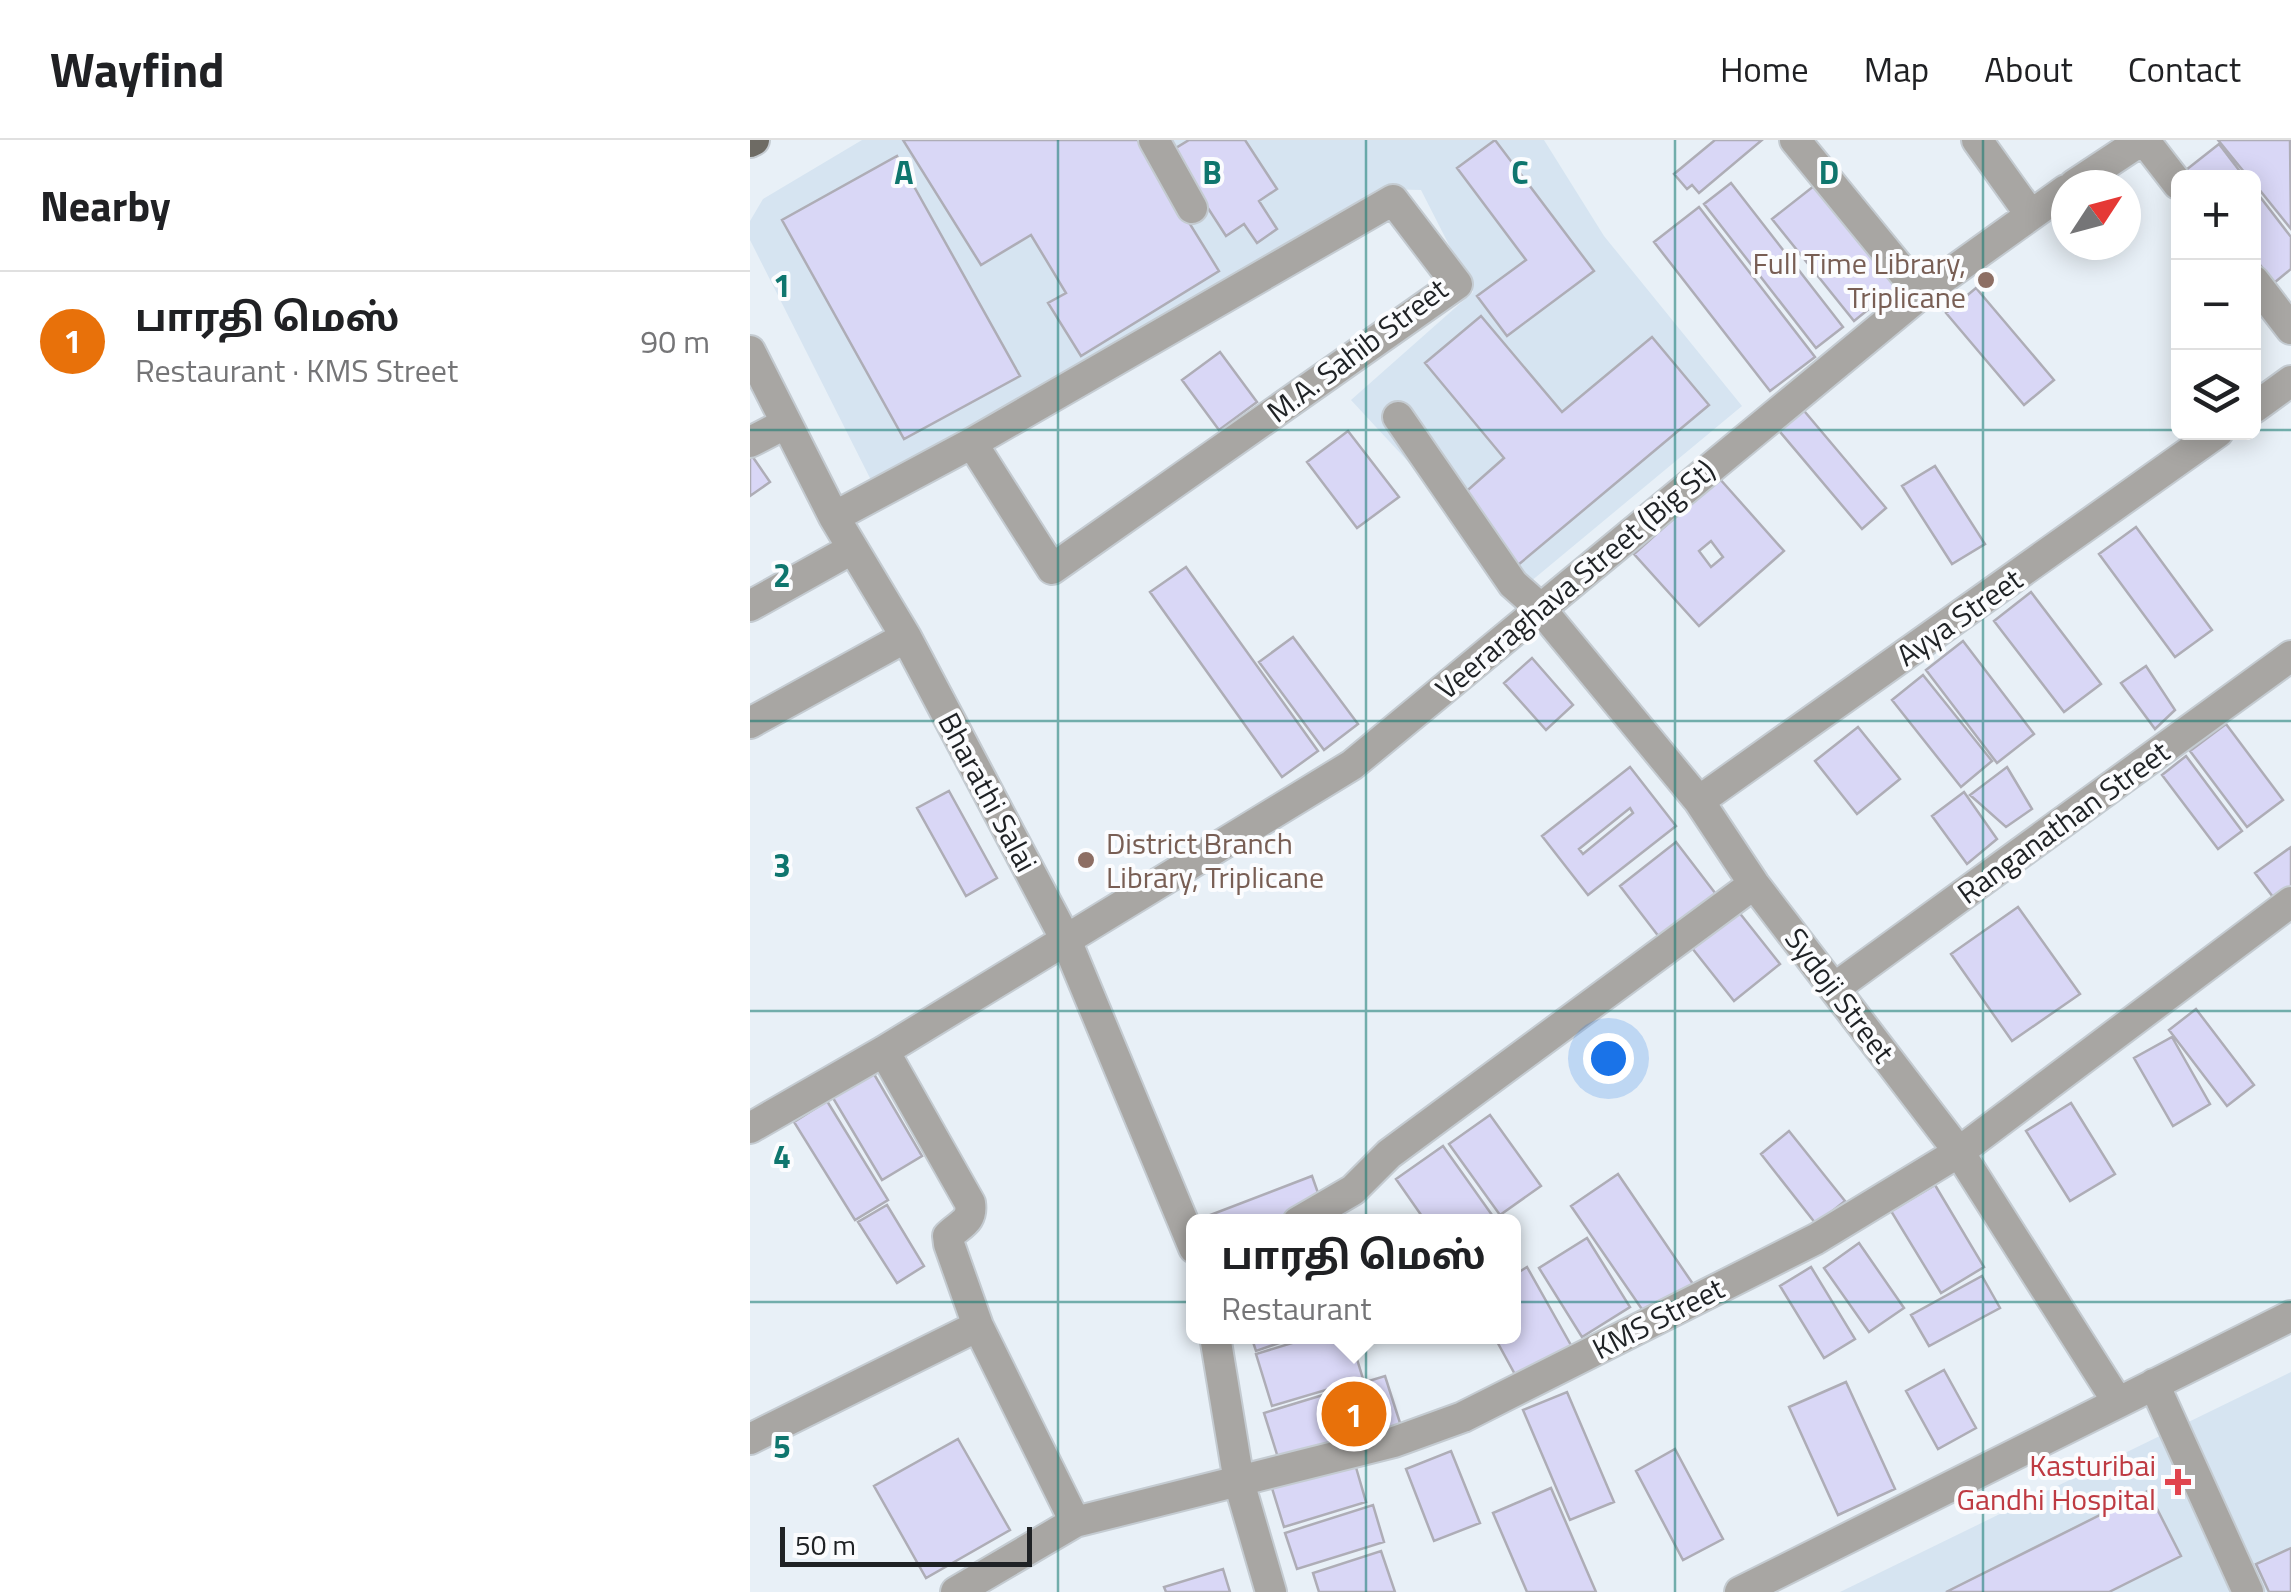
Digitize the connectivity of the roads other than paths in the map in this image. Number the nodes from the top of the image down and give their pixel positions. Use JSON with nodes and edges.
{"nodes":[{"id":1,"x":1154,"y":140,"type":"edge"},
{"id":2,"x":1795,"y":140,"type":"edge"},
{"id":3,"x":1977,"y":140,"type":"edge"},
{"id":4,"x":2143,"y":140,"type":"edge"},
{"id":5,"x":2097,"y":170,"type":"edge"},
{"id":6,"x":2171,"y":175,"type":"edge"},
{"id":7,"x":2051,"y":200,"type":"edge"},
{"id":8,"x":1192,"y":208,"type":"dead end"},
{"id":9,"x":2030,"y":214,"type":"junction"},
{"id":10,"x":2261,"y":290,"type":"edge"},
{"id":11,"x":1920,"y":294,"type":"junction"},
{"id":12,"x":2291,"y":329,"type":"edge"},
{"id":13,"x":750,"y":351,"type":"edge"},
{"id":14,"x":2291,"y":381,"type":"edge"},
{"id":15,"x":2261,"y":403,"type":"edge"},
{"id":16,"x":1398,"y":417,"type":"dead end"},
{"id":17,"x":785,"y":424,"type":"junction"},
{"id":18,"x":2207,"y":440,"type":"edge"},
{"id":19,"x":750,"y":442,"type":"edge"},
{"id":20,"x":972,"y":443,"type":"junction"},
{"id":21,"x":834,"y":517,"type":"junction"},
{"id":22,"x":852,"y":549,"type":"junction"},
{"id":23,"x":750,"y":606,"type":"edge"},
{"id":24,"x":1540,"y":607,"type":"junction"},
{"id":25,"x":906,"y":636,"type":"junction"},
{"id":26,"x":2291,"y":656,"type":"edge"},
{"id":27,"x":750,"y":723,"type":"edge"},
{"id":28,"x":1699,"y":800,"type":"junction"},
{"id":29,"x":1754,"y":884,"type":"junction"},
{"id":30,"x":2291,"y":902,"type":"edge"},
{"id":31,"x":1066,"y":940,"type":"junction"},
{"id":32,"x":1836,"y":988,"type":"junction"},
{"id":33,"x":884,"y":1051,"type":"junction"},
{"id":34,"x":750,"y":1128,"type":"edge"},
{"id":35,"x":1959,"y":1152,"type":"junction"},
{"id":36,"x":1312,"y":1214,"type":"edge"},
{"id":37,"x":1186,"y":1229,"type":"edge"},
{"id":38,"x":2291,"y":1316,"type":"edge"},
{"id":39,"x":978,"y":1326,"type":"junction"},
{"id":40,"x":1216,"y":1344,"type":"edge"},
{"id":41,"x":2154,"y":1384,"type":"junction"},
{"id":42,"x":2117,"y":1401,"type":"junction"},
{"id":43,"x":750,"y":1439,"type":"edge"},
{"id":44,"x":1239,"y":1482,"type":"junction"},
{"id":45,"x":1074,"y":1522,"type":"junction"},
{"id":46,"x":956,"y":1592,"type":"edge"},
{"id":47,"x":1270,"y":1592,"type":"edge"},
{"id":48,"x":1740,"y":1592,"type":"edge"},
{"id":49,"x":2248,"y":1592,"type":"edge"}],
"edges":[{"from":1,"to":8,"type":"street"},
{"from":2,"to":11,"type":"street"},
{"from":3,"to":9,"type":"street"},
{"from":4,"to":5,"type":"street"},
{"from":4,"to":6,"type":"street"},
{"from":7,"to":9,"type":"street","name":"Veeraraghava Street (Big St)"},
{"from":9,"to":11,"type":"street","name":"Veeraraghava Street (Big St)"},
{"from":10,"to":12,"type":"street"},
{"from":11,"to":24,"type":"street","name":"Veeraraghava Street (Big St)"},
{"from":13,"to":17,"type":"street","name":"Bharathi Salai"},
{"from":14,"to":15,"type":"street"},
{"from":16,"to":24,"type":"street","name":"Sydoji Street"},
{"from":17,"to":19,"type":"street"},
{"from":17,"to":21,"type":"street","name":"Bharathi Salai"},
{"from":18,"to":28,"type":"street","name":"Ayya Street"},
{"from":20,"to":20,"type":"street","name":"M.A. Sahib Street"},
{"from":20,"to":21,"type":"street","name":"M.A. Sahib Street"},
{"from":21,"to":22,"type":"street","name":"Bharathi Salai"},
{"from":22,"to":23,"type":"street"},
{"from":22,"to":25,"type":"street","name":"Bharathi Salai"},
{"from":24,"to":28,"type":"street","name":"Sydoji Street"},
{"from":24,"to":31,"type":"street","name":"Veeraraghava Street (Big St)"},
{"from":25,"to":27,"type":"street"},
{"from":25,"to":31,"type":"street","name":"Bharathi Salai"},
{"from":26,"to":32,"type":"street","name":"Ranganathan Street"},
{"from":28,"to":29,"type":"street","name":"Sydoji Street"},
{"from":29,"to":32,"type":"street","name":"Sydoji Street"},
{"from":29,"to":36,"type":"street"},
{"from":30,"to":35,"type":"street","name":"KMS Street"},
{"from":31,"to":33,"type":"street","name":"Veeraraghava Street (Big St)"},
{"from":31,"to":37,"type":"street","name":"Bharathi Salai"},
{"from":32,"to":35,"type":"street","name":"Sydoji Street"},
{"from":33,"to":34,"type":"street","name":"Veeraraghava Street (Big St)"},
{"from":33,"to":39,"type":"street"},
{"from":35,"to":42,"type":"street","name":"Sydoji Street"},
{"from":35,"to":44,"type":"street","name":"KMS Street"},
{"from":38,"to":41,"type":"street"},
{"from":39,"to":43,"type":"street"},
{"from":39,"to":45,"type":"street"},
{"from":40,"to":44,"type":"street"},
{"from":41,"to":42,"type":"street"},
{"from":41,"to":49,"type":"street"},
{"from":42,"to":48,"type":"street"},
{"from":44,"to":45,"type":"street","name":"KMS Street"},
{"from":44,"to":47,"type":"street"},
{"from":45,"to":46,"type":"street","name":"KMS Street"}]}
